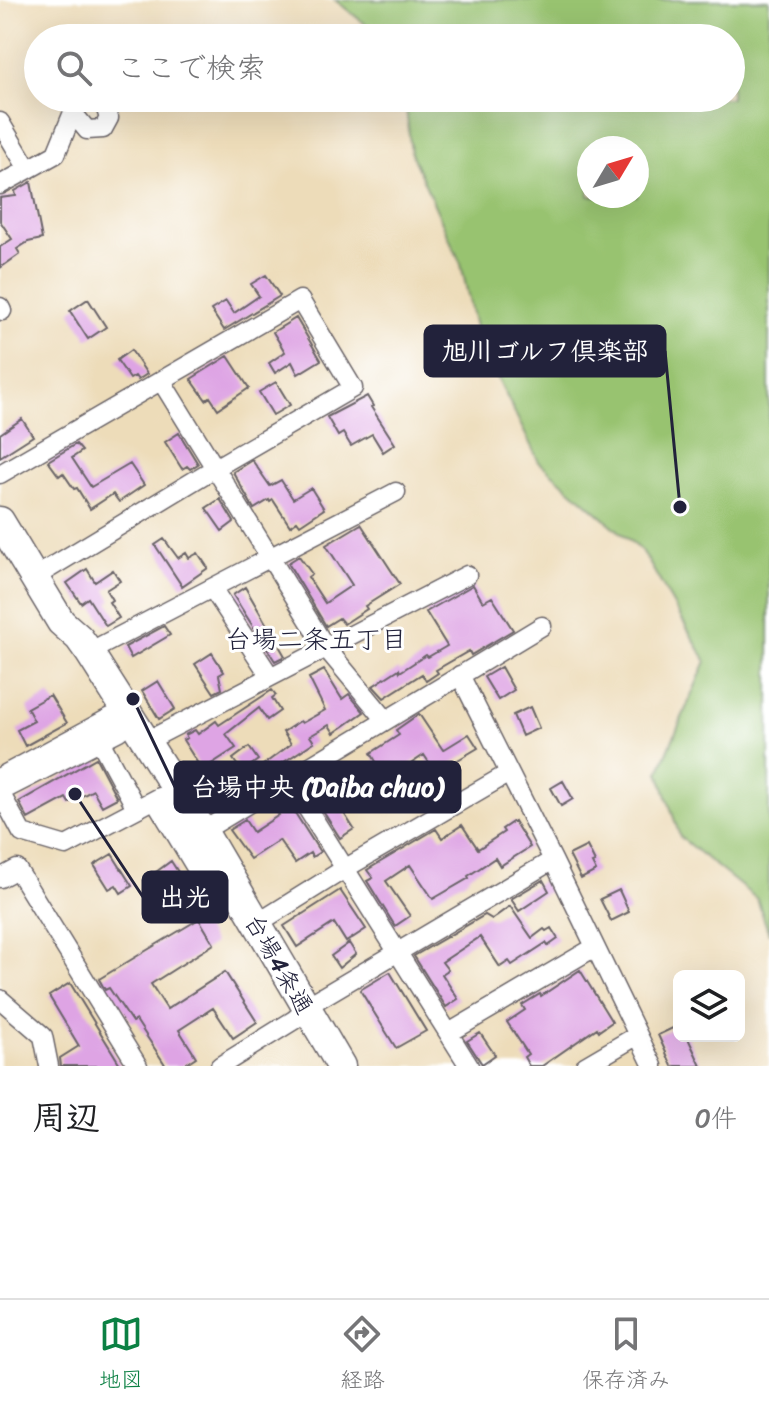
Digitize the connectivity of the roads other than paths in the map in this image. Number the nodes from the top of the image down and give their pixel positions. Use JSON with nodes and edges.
{"nodes":[{"id":1,"x":75,"y":112,"type":"edge"},
{"id":2,"x":81,"y":112,"type":"edge"},
{"id":3,"x":107,"y":112,"type":"edge"},
{"id":4,"x":0,"y":122,"type":"edge"},
{"id":5,"x":28,"y":169,"type":"junction"},
{"id":6,"x":0,"y":185,"type":"edge"},
{"id":7,"x":162,"y":382,"type":"junction"},
{"id":8,"x":215,"y":468,"type":"junction"},
{"id":9,"x":0,"y":474,"type":"edge"},
{"id":10,"x":396,"y":492,"type":"dead end"},
{"id":11,"x":0,"y":521,"type":"edge"},
{"id":12,"x":268,"y":558,"type":"junction"},
{"id":13,"x":467,"y":575,"type":"dead end"},
{"id":14,"x":35,"y":577,"type":"junction"},
{"id":15,"x":212,"y":588,"type":"junction"},
{"id":16,"x":61,"y":622,"type":"junction"},
{"id":17,"x":542,"y":626,"type":"dead end"},
{"id":18,"x":326,"y":648,"type":"junction"},
{"id":19,"x":89,"y":652,"type":"junction"},
{"id":20,"x":460,"y":675,"type":"junction"},
{"id":21,"x":270,"y":676,"type":"junction"},
{"id":22,"x":386,"y":720,"type":"junction"},
{"id":23,"x":110,"y":729,"type":"junction"},
{"id":24,"x":145,"y":742,"type":"junction"},
{"id":25,"x":509,"y":773,"type":"junction"},
{"id":26,"x":0,"y":777,"type":"edge"},
{"id":27,"x":288,"y":778,"type":"junction"},
{"id":28,"x":148,"y":802,"type":"junction"},
{"id":29,"x":203,"y":831,"type":"junction"},
{"id":30,"x":553,"y":860,"type":"junction"},
{"id":31,"x":346,"y":868,"type":"junction"},
{"id":32,"x":0,"y":878,"type":"edge"},
{"id":33,"x":266,"y":918,"type":"junction"},
{"id":34,"x":595,"y":947,"type":"junction"},
{"id":35,"x":396,"y":952,"type":"junction"},
{"id":36,"x":0,"y":999,"type":"edge"},
{"id":37,"x":306,"y":1010,"type":"junction"},
{"id":38,"x":449,"y":1033,"type":"junction"},
{"id":39,"x":638,"y":1035,"type":"junction"},
{"id":40,"x":49,"y":1066,"type":"edge"},
{"id":41,"x":138,"y":1066,"type":"edge"},
{"id":42,"x":220,"y":1066,"type":"edge"},
{"id":43,"x":323,"y":1066,"type":"edge"},
{"id":44,"x":341,"y":1066,"type":"edge"},
{"id":45,"x":359,"y":1066,"type":"edge"},
{"id":46,"x":469,"y":1066,"type":"edge"},
{"id":47,"x":585,"y":1066,"type":"edge"},
{"id":48,"x":653,"y":1066,"type":"edge"}],
"edges":[{"from":1,"to":5,"type":"street"},
{"from":2,"to":3,"type":"street"},
{"from":4,"to":5,"type":"street"},
{"from":5,"to":6,"type":"street"},
{"from":7,"to":8,"type":"street"},
{"from":7,"to":8,"type":"street"},
{"from":7,"to":9,"type":"street"},
{"from":8,"to":12,"type":"street"},
{"from":8,"to":14,"type":"street"},
{"from":10,"to":12,"type":"street"},
{"from":11,"to":14,"type":"highway","name":"台場4条通"},
{"from":12,"to":15,"type":"street"},
{"from":12,"to":18,"type":"street"},
{"from":13,"to":18,"type":"street"},
{"from":14,"to":16,"type":"highway","name":"台場4条通"},
{"from":15,"to":19,"type":"street"},
{"from":15,"to":21,"type":"street"},
{"from":16,"to":19,"type":"highway","name":"台場4条通"},
{"from":16,"to":23,"type":"highway","name":"台場4条通"},
{"from":17,"to":20,"type":"street"},
{"from":18,"to":21,"type":"street"},
{"from":18,"to":22,"type":"street"},
{"from":19,"to":24,"type":"highway","name":"台場4条通"},
{"from":20,"to":22,"type":"street"},
{"from":20,"to":25,"type":"street"},
{"from":21,"to":24,"type":"street"},
{"from":22,"to":27,"type":"street"},
{"from":23,"to":26,"type":"street"},
{"from":23,"to":28,"type":"highway","name":"台場4条通"},
{"from":23,"to":28,"type":"street"},
{"from":24,"to":29,"type":"highway","name":"台場4条通"},
{"from":25,"to":30,"type":"street"},
{"from":25,"to":31,"type":"street"},
{"from":27,"to":29,"type":"street"},
{"from":27,"to":31,"type":"street"},
{"from":28,"to":37,"type":"highway","name":"台場4条通"},
{"from":29,"to":33,"type":"highway"},
{"from":29,"to":37,"type":"highway","name":"台場4条通"},
{"from":30,"to":34,"type":"street"},
{"from":30,"to":35,"type":"street"},
{"from":31,"to":33,"type":"street"},
{"from":31,"to":35,"type":"street"},
{"from":32,"to":41,"type":"street"},
{"from":33,"to":37,"type":"highway"},
{"from":34,"to":38,"type":"street"},
{"from":34,"to":39,"type":"street"},
{"from":35,"to":37,"type":"street"},
{"from":35,"to":38,"type":"street"},
{"from":36,"to":40,"type":"street"},
{"from":37,"to":42,"type":"street"},
{"from":37,"to":43,"type":"highway","name":"台場4条通"},
{"from":37,"to":44,"type":"highway","name":"台場4条通"},
{"from":37,"to":45,"type":"highway"},
{"from":38,"to":46,"type":"street"},
{"from":39,"to":47,"type":"street"},
{"from":39,"to":48,"type":"street"}]}
